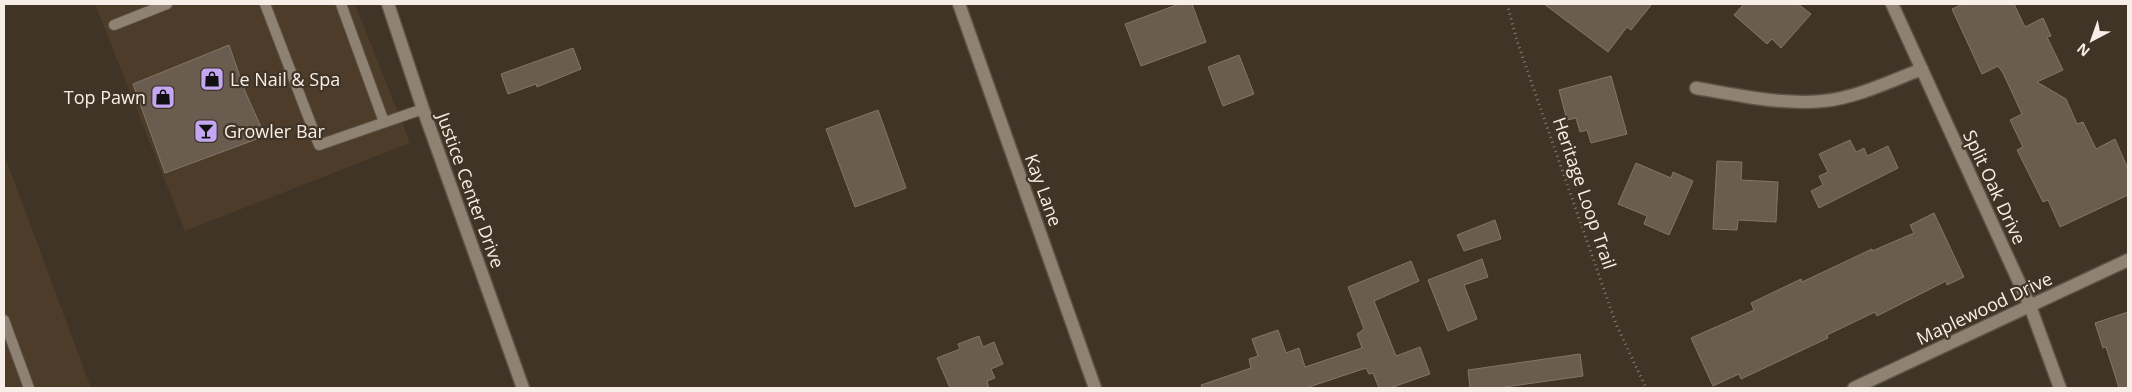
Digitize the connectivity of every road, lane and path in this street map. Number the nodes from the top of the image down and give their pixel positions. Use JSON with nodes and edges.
{"nodes":[{"id":1,"x":167,"y":4,"type":"edge"},
{"id":2,"x":265,"y":4,"type":"edge"},
{"id":3,"x":341,"y":4,"type":"edge"},
{"id":4,"x":388,"y":4,"type":"edge"},
{"id":5,"x":959,"y":4,"type":"edge"},
{"id":6,"x":1507,"y":4,"type":"edge"},
{"id":7,"x":1892,"y":4,"type":"edge"},
{"id":8,"x":114,"y":25,"type":"dead end"},
{"id":9,"x":1922,"y":69,"type":"junction"},
{"id":10,"x":1696,"y":88,"type":"dead end"},
{"id":11,"x":423,"y":109,"type":"junction"},
{"id":12,"x":384,"y":122,"type":"junction"},
{"id":13,"x":2128,"y":260,"type":"edge"},
{"id":14,"x":2030,"y":306,"type":"junction"},
{"id":15,"x":4,"y":320,"type":"edge"},
{"id":16,"x":29,"y":388,"type":"edge"},
{"id":17,"x":523,"y":388,"type":"edge"},
{"id":18,"x":1095,"y":388,"type":"edge"},
{"id":19,"x":1646,"y":388,"type":"edge"},
{"id":20,"x":1854,"y":388,"type":"edge"},
{"id":21,"x":2060,"y":388,"type":"edge"}],
"edges":[{"from":1,"to":8,"type":"lane"},
{"from":2,"to":12,"type":"lane"},
{"from":3,"to":12,"type":"lane"},
{"from":4,"to":11,"type":"street","name":"Justice Center Drive"},
{"from":5,"to":18,"type":"street","name":"Kay Lane"},
{"from":6,"to":19,"type":"path","name":"Heritage Loop Trail"},
{"from":7,"to":9,"type":"street","name":"Split Oak Drive"},
{"from":9,"to":10,"type":"street"},
{"from":9,"to":14,"type":"street","name":"Split Oak Drive"},
{"from":11,"to":12,"type":"lane"},
{"from":11,"to":17,"type":"street","name":"Justice Center Drive"},
{"from":13,"to":14,"type":"street","name":"Maplewood Drive"},
{"from":14,"to":20,"type":"street","name":"Maplewood Drive"},
{"from":14,"to":21,"type":"street","name":"Split Oak Drive"},
{"from":15,"to":16,"type":"lane"}]}
